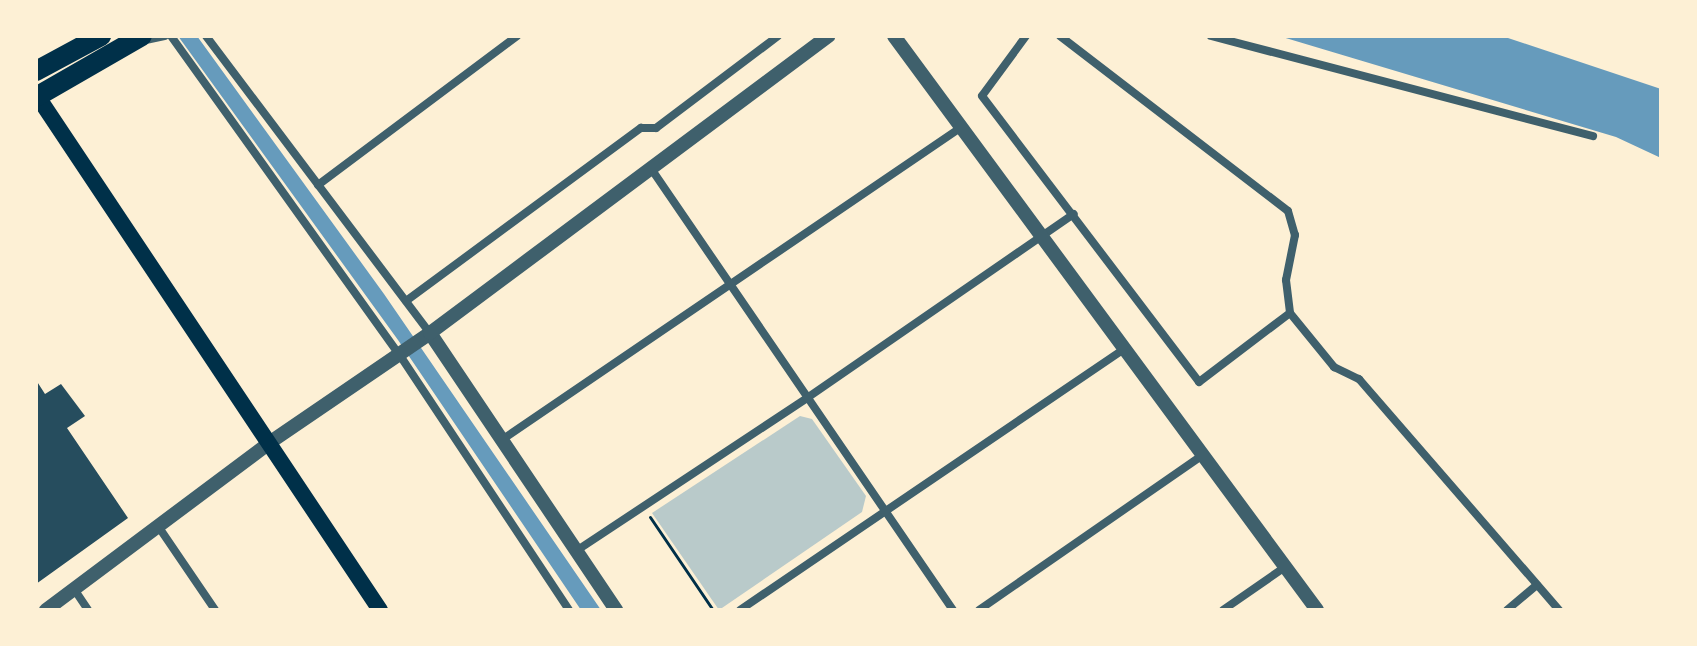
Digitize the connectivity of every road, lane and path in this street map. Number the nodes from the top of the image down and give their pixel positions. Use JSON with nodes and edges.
{"nodes":[{"id":1,"x":101,"y":36,"type":"edge"},
{"id":2,"x":164,"y":36,"type":"edge"},
{"id":3,"x":171,"y":36,"type":"edge"},
{"id":4,"x":206,"y":36,"type":"edge"},
{"id":5,"x":517,"y":36,"type":"edge"},
{"id":6,"x":778,"y":36,"type":"edge"},
{"id":7,"x":829,"y":36,"type":"edge"},
{"id":8,"x":894,"y":36,"type":"edge"},
{"id":9,"x":1026,"y":36,"type":"edge"},
{"id":10,"x":1060,"y":36,"type":"edge"},
{"id":11,"x":1211,"y":36,"type":"edge"},
{"id":12,"x":136,"y":40,"type":"edge"},
{"id":13,"x":36,"y":71,"type":"edge"},
{"id":14,"x":36,"y":96,"type":"edge"},
{"id":15,"x":964,"y":126,"type":"junction"},
{"id":16,"x":1593,"y":136,"type":"dead end"},
{"id":17,"x":650,"y":167,"type":"junction"},
{"id":18,"x":318,"y":185,"type":"junction"},
{"id":19,"x":1074,"y":214,"type":"junction"},
{"id":20,"x":1044,"y":237,"type":"junction"},
{"id":21,"x":730,"y":285,"type":"junction"},
{"id":22,"x":406,"y":301,"type":"junction"},
{"id":23,"x":1290,"y":313,"type":"junction"},
{"id":24,"x":430,"y":333,"type":"junction"},
{"id":25,"x":1124,"y":349,"type":"junction"},
{"id":26,"x":399,"y":354,"type":"junction"},
{"id":27,"x":807,"y":398,"type":"junction"},
{"id":28,"x":503,"y":439,"type":"junction"},
{"id":29,"x":269,"y":443,"type":"junction"},
{"id":30,"x":1203,"y":455,"type":"junction"},
{"id":31,"x":643,"y":507,"type":"junction"},
{"id":32,"x":887,"y":512,"type":"junction"},
{"id":33,"x":158,"y":525,"type":"junction"},
{"id":34,"x":576,"y":551,"type":"junction"},
{"id":35,"x":1285,"y":567,"type":"junction"},
{"id":36,"x":1537,"y":585,"type":"junction"},
{"id":37,"x":74,"y":589,"type":"junction"},
{"id":38,"x":1510,"y":609,"type":"edge"},
{"id":39,"x":46,"y":610,"type":"edge"},
{"id":40,"x":88,"y":610,"type":"edge"},
{"id":41,"x":215,"y":610,"type":"edge"},
{"id":42,"x":380,"y":610,"type":"edge"},
{"id":43,"x":569,"y":610,"type":"edge"},
{"id":44,"x":616,"y":610,"type":"edge"},
{"id":45,"x":713,"y":610,"type":"edge"},
{"id":46,"x":740,"y":610,"type":"edge"},
{"id":47,"x":953,"y":610,"type":"edge"},
{"id":48,"x":979,"y":610,"type":"edge"},
{"id":49,"x":1223,"y":610,"type":"edge"},
{"id":50,"x":1317,"y":610,"type":"edge"},
{"id":51,"x":1559,"y":610,"type":"edge"}],
"edges":[{"from":1,"to":13,"type":"highway"},
{"from":2,"to":12,"type":"street"},
{"from":3,"to":26,"type":"street"},
{"from":4,"to":18,"type":"street"},
{"from":5,"to":18,"type":"street"},
{"from":6,"to":22,"type":"street"},
{"from":7,"to":17,"type":"street"},
{"from":8,"to":15,"type":"street"},
{"from":9,"to":19,"type":"street"},
{"from":10,"to":23,"type":"street"},
{"from":11,"to":16,"type":"street"},
{"from":12,"to":14,"type":"highway"},
{"from":14,"to":29,"type":"main road"},
{"from":15,"to":20,"type":"street"},
{"from":15,"to":21,"type":"street"},
{"from":17,"to":21,"type":"street"},
{"from":17,"to":24,"type":"street"},
{"from":18,"to":22,"type":"street"},
{"from":19,"to":20,"type":"street"},
{"from":19,"to":23,"type":"street"},
{"from":20,"to":25,"type":"street"},
{"from":20,"to":27,"type":"street"},
{"from":21,"to":27,"type":"street"},
{"from":21,"to":28,"type":"street"},
{"from":22,"to":24,"type":"street"},
{"from":23,"to":36,"type":"street"},
{"from":24,"to":26,"type":"street"},
{"from":24,"to":28,"type":"street"},
{"from":25,"to":30,"type":"street"},
{"from":25,"to":32,"type":"street"},
{"from":26,"to":29,"type":"street"},
{"from":26,"to":43,"type":"street"},
{"from":27,"to":31,"type":"street"},
{"from":27,"to":32,"type":"street"},
{"from":28,"to":34,"type":"street"},
{"from":29,"to":33,"type":"street"},
{"from":29,"to":42,"type":"main road"},
{"from":30,"to":35,"type":"street"},
{"from":30,"to":48,"type":"street"},
{"from":31,"to":34,"type":"street"},
{"from":31,"to":45,"type":"path"},
{"from":32,"to":46,"type":"street"},
{"from":32,"to":47,"type":"street"},
{"from":33,"to":37,"type":"street"},
{"from":33,"to":41,"type":"street"},
{"from":34,"to":44,"type":"street"},
{"from":35,"to":49,"type":"street"},
{"from":35,"to":50,"type":"street"},
{"from":36,"to":38,"type":"street"},
{"from":36,"to":51,"type":"street"},
{"from":37,"to":39,"type":"street"},
{"from":37,"to":40,"type":"street"}]}
